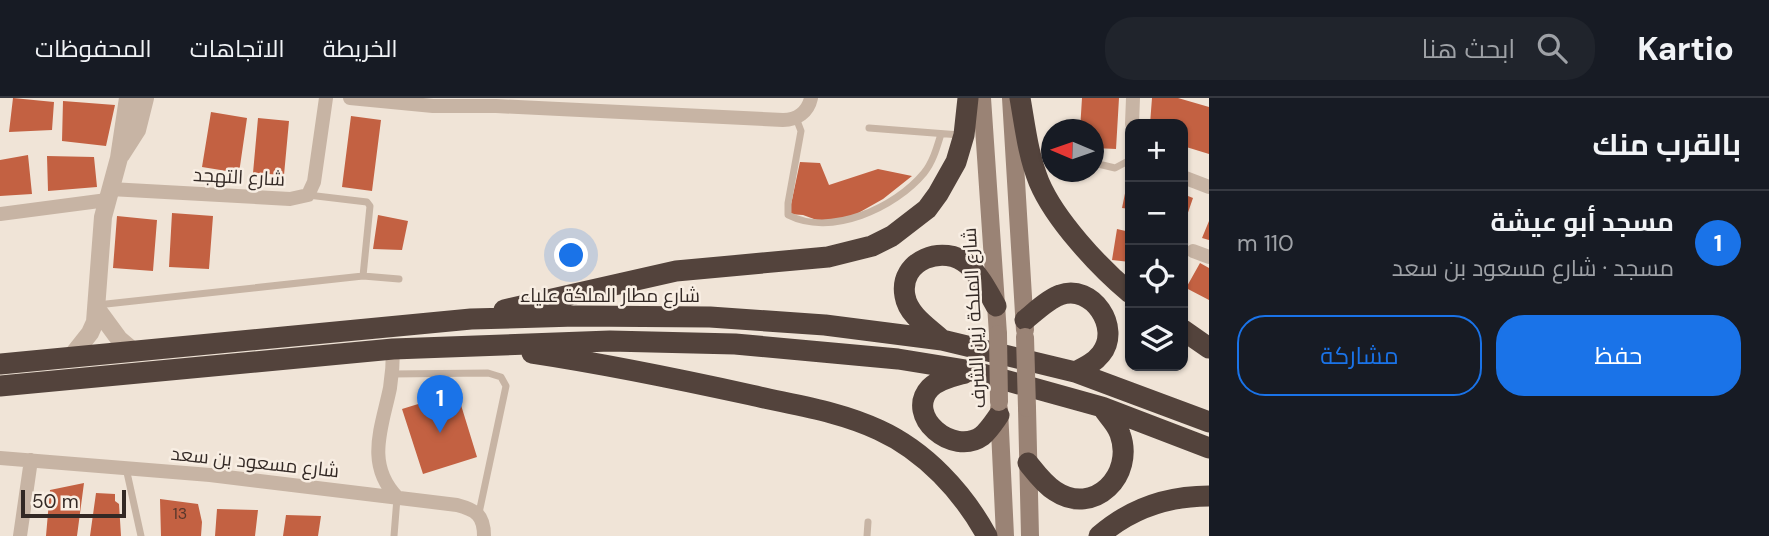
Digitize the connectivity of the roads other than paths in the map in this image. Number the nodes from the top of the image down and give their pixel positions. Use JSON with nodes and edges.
{"nodes":[{"id":1,"x":128,"y":98,"type":"edge"},
{"id":2,"x":145,"y":98,"type":"edge"},
{"id":3,"x":326,"y":98,"type":"edge"},
{"id":4,"x":350,"y":98,"type":"edge"},
{"id":5,"x":811,"y":98,"type":"edge"},
{"id":6,"x":968,"y":98,"type":"edge"},
{"id":7,"x":982,"y":98,"type":"edge"},
{"id":8,"x":1011,"y":98,"type":"edge"},
{"id":9,"x":1020,"y":98,"type":"edge"},
{"id":10,"x":1133,"y":98,"type":"edge"},
{"id":11,"x":496,"y":102,"type":"edge"},
{"id":12,"x":796,"y":118,"type":"junction"},
{"id":13,"x":1132,"y":119,"type":"edge"},
{"id":14,"x":869,"y":128,"type":"dead end"},
{"id":15,"x":941,"y":134,"type":"junction"},
{"id":16,"x":964,"y":135,"type":"junction"},
{"id":17,"x":119,"y":158,"type":"junction"},
{"id":18,"x":1125,"y":163,"type":"edge"},
{"id":19,"x":1104,"y":165,"type":"edge"},
{"id":20,"x":1188,"y":179,"type":"edge"},
{"id":21,"x":1209,"y":187,"type":"edge"},
{"id":22,"x":109,"y":195,"type":"junction"},
{"id":23,"x":308,"y":195,"type":"junction"},
{"id":24,"x":0,"y":214,"type":"edge"},
{"id":25,"x":1193,"y":251,"type":"dead end"},
{"id":26,"x":1209,"y":257,"type":"edge"},
{"id":27,"x":363,"y":276,"type":"junction"},
{"id":28,"x":399,"y":279,"type":"dead end"},
{"id":29,"x":1125,"y":289,"type":"edge"},
{"id":30,"x":996,"y":306,"type":"junction"},
{"id":31,"x":97,"y":307,"type":"junction"},
{"id":32,"x":471,"y":320,"type":"junction"},
{"id":33,"x":1025,"y":329,"type":"junction"},
{"id":34,"x":1188,"y":333,"type":"edge"},
{"id":35,"x":943,"y":340,"type":"junction"},
{"id":36,"x":481,"y":345,"type":"junction"},
{"id":37,"x":1209,"y":348,"type":"edge"},
{"id":38,"x":393,"y":349,"type":"junction"},
{"id":39,"x":132,"y":350,"type":"junction"},
{"id":40,"x":71,"y":357,"type":"junction"},
{"id":41,"x":0,"y":364,"type":"edge"},
{"id":42,"x":972,"y":371,"type":"junction"},
{"id":43,"x":1075,"y":372,"type":"junction"},
{"id":44,"x":392,"y":374,"type":"junction"},
{"id":45,"x":0,"y":386,"type":"edge"},
{"id":46,"x":1102,"y":407,"type":"junction"},
{"id":47,"x":999,"y":408,"type":"junction"},
{"id":48,"x":1209,"y":422,"type":"edge"},
{"id":49,"x":1209,"y":448,"type":"edge"},
{"id":50,"x":0,"y":458,"type":"edge"},
{"id":51,"x":31,"y":460,"type":"junction"},
{"id":52,"x":1028,"y":463,"type":"junction"},
{"id":53,"x":126,"y":467,"type":"junction"},
{"id":54,"x":1209,"y":496,"type":"edge"},
{"id":55,"x":397,"y":498,"type":"junction"},
{"id":56,"x":479,"y":513,"type":"junction"},
{"id":57,"x":868,"y":523,"type":"dead end"},
{"id":58,"x":20,"y":536,"type":"edge"},
{"id":59,"x":141,"y":536,"type":"edge"},
{"id":60,"x":394,"y":536,"type":"edge"},
{"id":61,"x":484,"y":536,"type":"edge"},
{"id":62,"x":867,"y":536,"type":"edge"},
{"id":63,"x":987,"y":536,"type":"edge"},
{"id":64,"x":1005,"y":536,"type":"edge"},
{"id":65,"x":1030,"y":536,"type":"edge"},
{"id":66,"x":1099,"y":536,"type":"edge"}],
"edges":[{"from":1,"to":17,"type":"street"},
{"from":2,"to":17,"type":"street"},
{"from":3,"to":23,"type":"street","name":"شارع التهجد"},
{"from":4,"to":11,"type":"street"},
{"from":5,"to":12,"type":"street"},
{"from":6,"to":16,"type":"highway"},
{"from":7,"to":30,"type":"main road","name":"شارع الملكة زين الشرف"},
{"from":8,"to":33,"type":"main road"},
{"from":9,"to":29,"type":"highway"},
{"from":10,"to":13,"type":"street"},
{"from":11,"to":12,"type":"street"},
{"from":12,"to":15,"type":"lane"},
{"from":14,"to":15,"type":"lane"},
{"from":15,"to":16,"type":"lane"},
{"from":16,"to":32,"type":"highway"},
{"from":17,"to":22,"type":"street"},
{"from":18,"to":19,"type":"lane"},
{"from":20,"to":21,"type":"street"},
{"from":22,"to":23,"type":"street","name":"شارع التهجد"},
{"from":22,"to":24,"type":"street","name":"شارع التهجد"},
{"from":22,"to":31,"type":"street"},
{"from":23,"to":27,"type":"lane"},
{"from":25,"to":26,"type":"street"},
{"from":27,"to":28,"type":"lane"},
{"from":27,"to":31,"type":"lane"},
{"from":30,"to":35,"type":"highway"},
{"from":30,"to":47,"type":"main road","name":"شارع الملكة زين الشرف","bridge":true},
{"from":31,"to":39,"type":"street"},
{"from":31,"to":40,"type":"street"},
{"from":32,"to":35,"type":"highway","name":"شارع مطار الملكة علياء"},
{"from":32,"to":39,"type":"highway","name":"شارع مطار الملكة علياء"},
{"from":33,"to":43,"type":"highway"},
{"from":33,"to":52,"type":"main road","bridge":true},
{"from":34,"to":37,"type":"highway"},
{"from":35,"to":43,"type":"highway","name":"شارع مطار الملكة علياء"},
{"from":36,"to":38,"type":"highway"},
{"from":36,"to":42,"type":"highway"},
{"from":36,"to":63,"type":"highway"},
{"from":38,"to":44,"type":"street"},
{"from":38,"to":45,"type":"highway"},
{"from":39,"to":40,"type":"highway","name":"شارع مطار الملكة علياء"},
{"from":40,"to":41,"type":"highway","name":"شارع مطار الملكة علياء"},
{"from":42,"to":46,"type":"highway"},
{"from":42,"to":47,"type":"highway"},
{"from":43,"to":48,"type":"highway","name":"شارع مطار الملكة علياء"},
{"from":44,"to":55,"type":"street"},
{"from":44,"to":56,"type":"lane"},
{"from":46,"to":49,"type":"highway"},
{"from":46,"to":52,"type":"highway"},
{"from":47,"to":64,"type":"main road","name":"شارع الملكة زين الشرف"},
{"from":50,"to":51,"type":"street","name":"شارع مسعود بن سعد"},
{"from":51,"to":53,"type":"street","name":"شارع مسعود بن سعد"},
{"from":51,"to":58,"type":"street"},
{"from":52,"to":65,"type":"main road"},
{"from":53,"to":55,"type":"street","name":"شارع مسعود بن سعد"},
{"from":53,"to":59,"type":"lane"},
{"from":54,"to":66,"type":"highway"},
{"from":55,"to":56,"type":"street","name":"شارع مسعود بن سعد"},
{"from":55,"to":60,"type":"lane"},
{"from":56,"to":61,"type":"street"},
{"from":57,"to":62,"type":"lane"}]}
